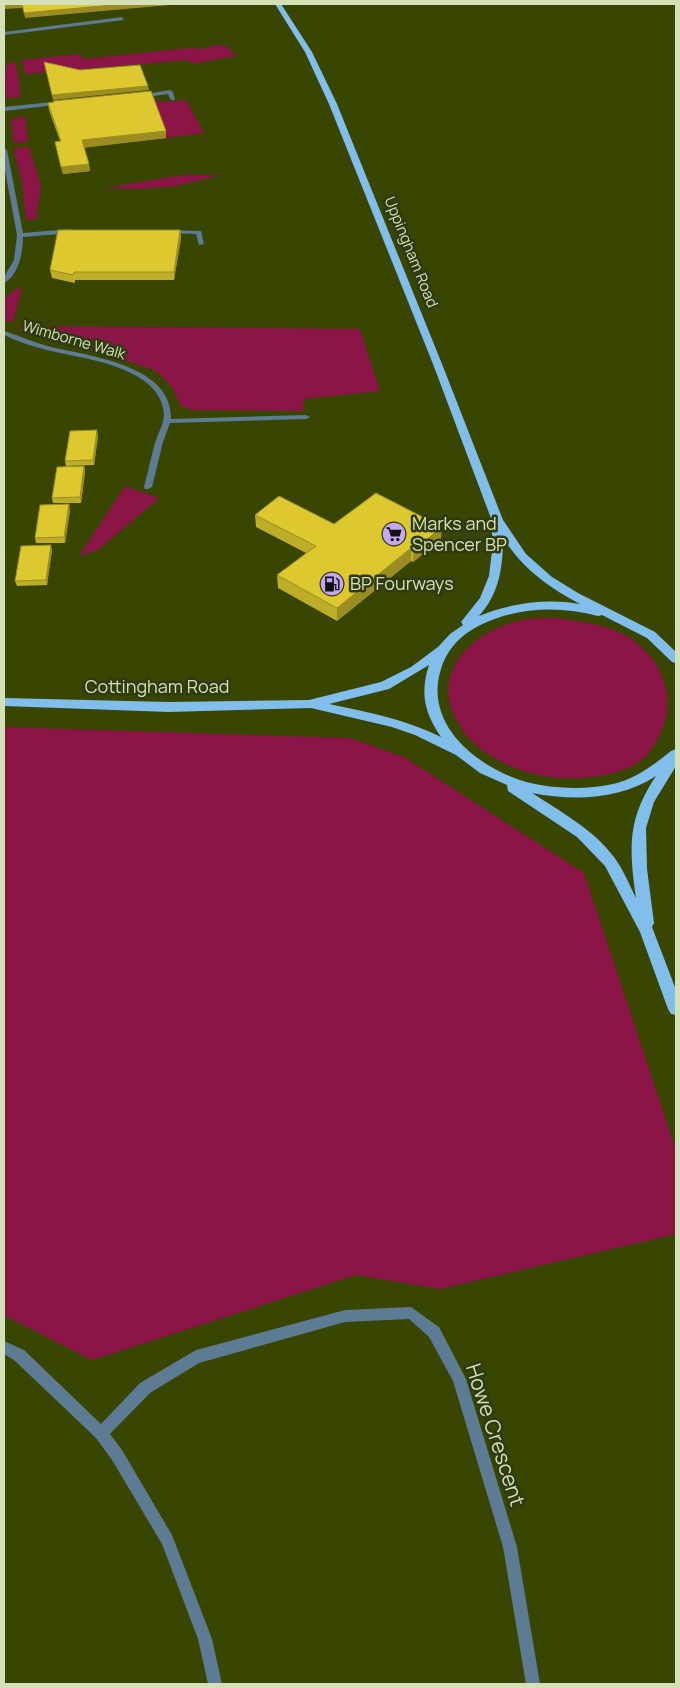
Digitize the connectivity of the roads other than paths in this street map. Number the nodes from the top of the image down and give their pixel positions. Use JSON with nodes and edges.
{"nodes":[{"id":1,"x":278,"y":4,"type":"edge"},
{"id":2,"x":103,"y":13,"type":"edge"},
{"id":3,"x":122,"y":19,"type":"dead end"},
{"id":4,"x":107,"y":20,"type":"junction"},
{"id":5,"x":4,"y":36,"type":"edge"},
{"id":6,"x":4,"y":41,"type":"edge"},
{"id":7,"x":131,"y":96,"type":"edge"},
{"id":8,"x":173,"y":99,"type":"dead end"},
{"id":9,"x":66,"y":103,"type":"edge"},
{"id":10,"x":4,"y":109,"type":"edge"},
{"id":11,"x":4,"y":150,"type":"edge"},
{"id":12,"x":13,"y":199,"type":"junction"},
{"id":13,"x":4,"y":200,"type":"edge"},
{"id":14,"x":79,"y":231,"type":"edge"},
{"id":15,"x":162,"y":232,"type":"edge"},
{"id":16,"x":20,"y":235,"type":"junction"},
{"id":17,"x":201,"y":244,"type":"dead end"},
{"id":18,"x":4,"y":281,"type":"edge"},
{"id":19,"x":4,"y":333,"type":"edge"},
{"id":20,"x":306,"y":417,"type":"dead end"},
{"id":21,"x":168,"y":421,"type":"junction"},
{"id":22,"x":148,"y":487,"type":"dead end"},
{"id":23,"x":497,"y":520,"type":"junction"},
{"id":24,"x":628,"y":622,"type":"junction"},
{"id":25,"x":651,"y":635,"type":"junction"},
{"id":26,"x":453,"y":637,"type":"junction"},
{"id":27,"x":443,"y":648,"type":"junction"},
{"id":28,"x":676,"y":648,"type":"edge"},
{"id":29,"x":676,"y":659,"type":"edge"},
{"id":30,"x":4,"y":702,"type":"edge"},
{"id":31,"x":310,"y":704,"type":"junction"},
{"id":32,"x":460,"y":752,"type":"junction"},
{"id":33,"x":676,"y":756,"type":"edge"},
{"id":34,"x":486,"y":770,"type":"junction"},
{"id":35,"x":647,"y":931,"type":"junction"},
{"id":36,"x":676,"y":1009,"type":"edge"},
{"id":37,"x":4,"y":1347,"type":"edge"},
{"id":38,"x":101,"y":1433,"type":"junction"},
{"id":39,"x":215,"y":1684,"type":"edge"},
{"id":40,"x":533,"y":1684,"type":"edge"}],
"edges":[{"from":1,"to":23,"type":"highway","name":"Uppingham Road"},
{"from":2,"to":4,"type":"street"},
{"from":3,"to":4,"type":"street"},
{"from":4,"to":5,"type":"street"},
{"from":5,"to":6,"type":"street"},
{"from":7,"to":8,"type":"street"},
{"from":9,"to":10,"type":"street"},
{"from":11,"to":12,"type":"street"},
{"from":12,"to":13,"type":"street"},
{"from":12,"to":16,"type":"street"},
{"from":14,"to":16,"type":"street"},
{"from":15,"to":17,"type":"street"},
{"from":16,"to":18,"type":"street"},
{"from":19,"to":21,"type":"street","name":"Wimborne Walk"},
{"from":20,"to":21,"type":"street"},
{"from":21,"to":22,"type":"street"},
{"from":23,"to":24,"type":"highway","name":"Uppingham Road"},
{"from":23,"to":26,"type":"highway","name":"Uppingham Road"},
{"from":24,"to":25,"type":"highway"},
{"from":24,"to":26,"type":"highway"},
{"from":25,"to":28,"type":"highway"},
{"from":25,"to":29,"type":"highway"},
{"from":26,"to":27,"type":"highway"},
{"from":27,"to":31,"type":"highway","name":"Cottingham Road"},
{"from":27,"to":32,"type":"highway"},
{"from":30,"to":31,"type":"highway","name":"Cottingham Road"},
{"from":31,"to":32,"type":"highway","name":"Cottingham Road"},
{"from":32,"to":34,"type":"highway"},
{"from":33,"to":34,"type":"highway"},
{"from":33,"to":35,"type":"highway"},
{"from":34,"to":35,"type":"highway"},
{"from":35,"to":36,"type":"highway"},
{"from":37,"to":38,"type":"street"},
{"from":38,"to":39,"type":"street"},
{"from":38,"to":40,"type":"street","name":"Howe Crescent"}]}
